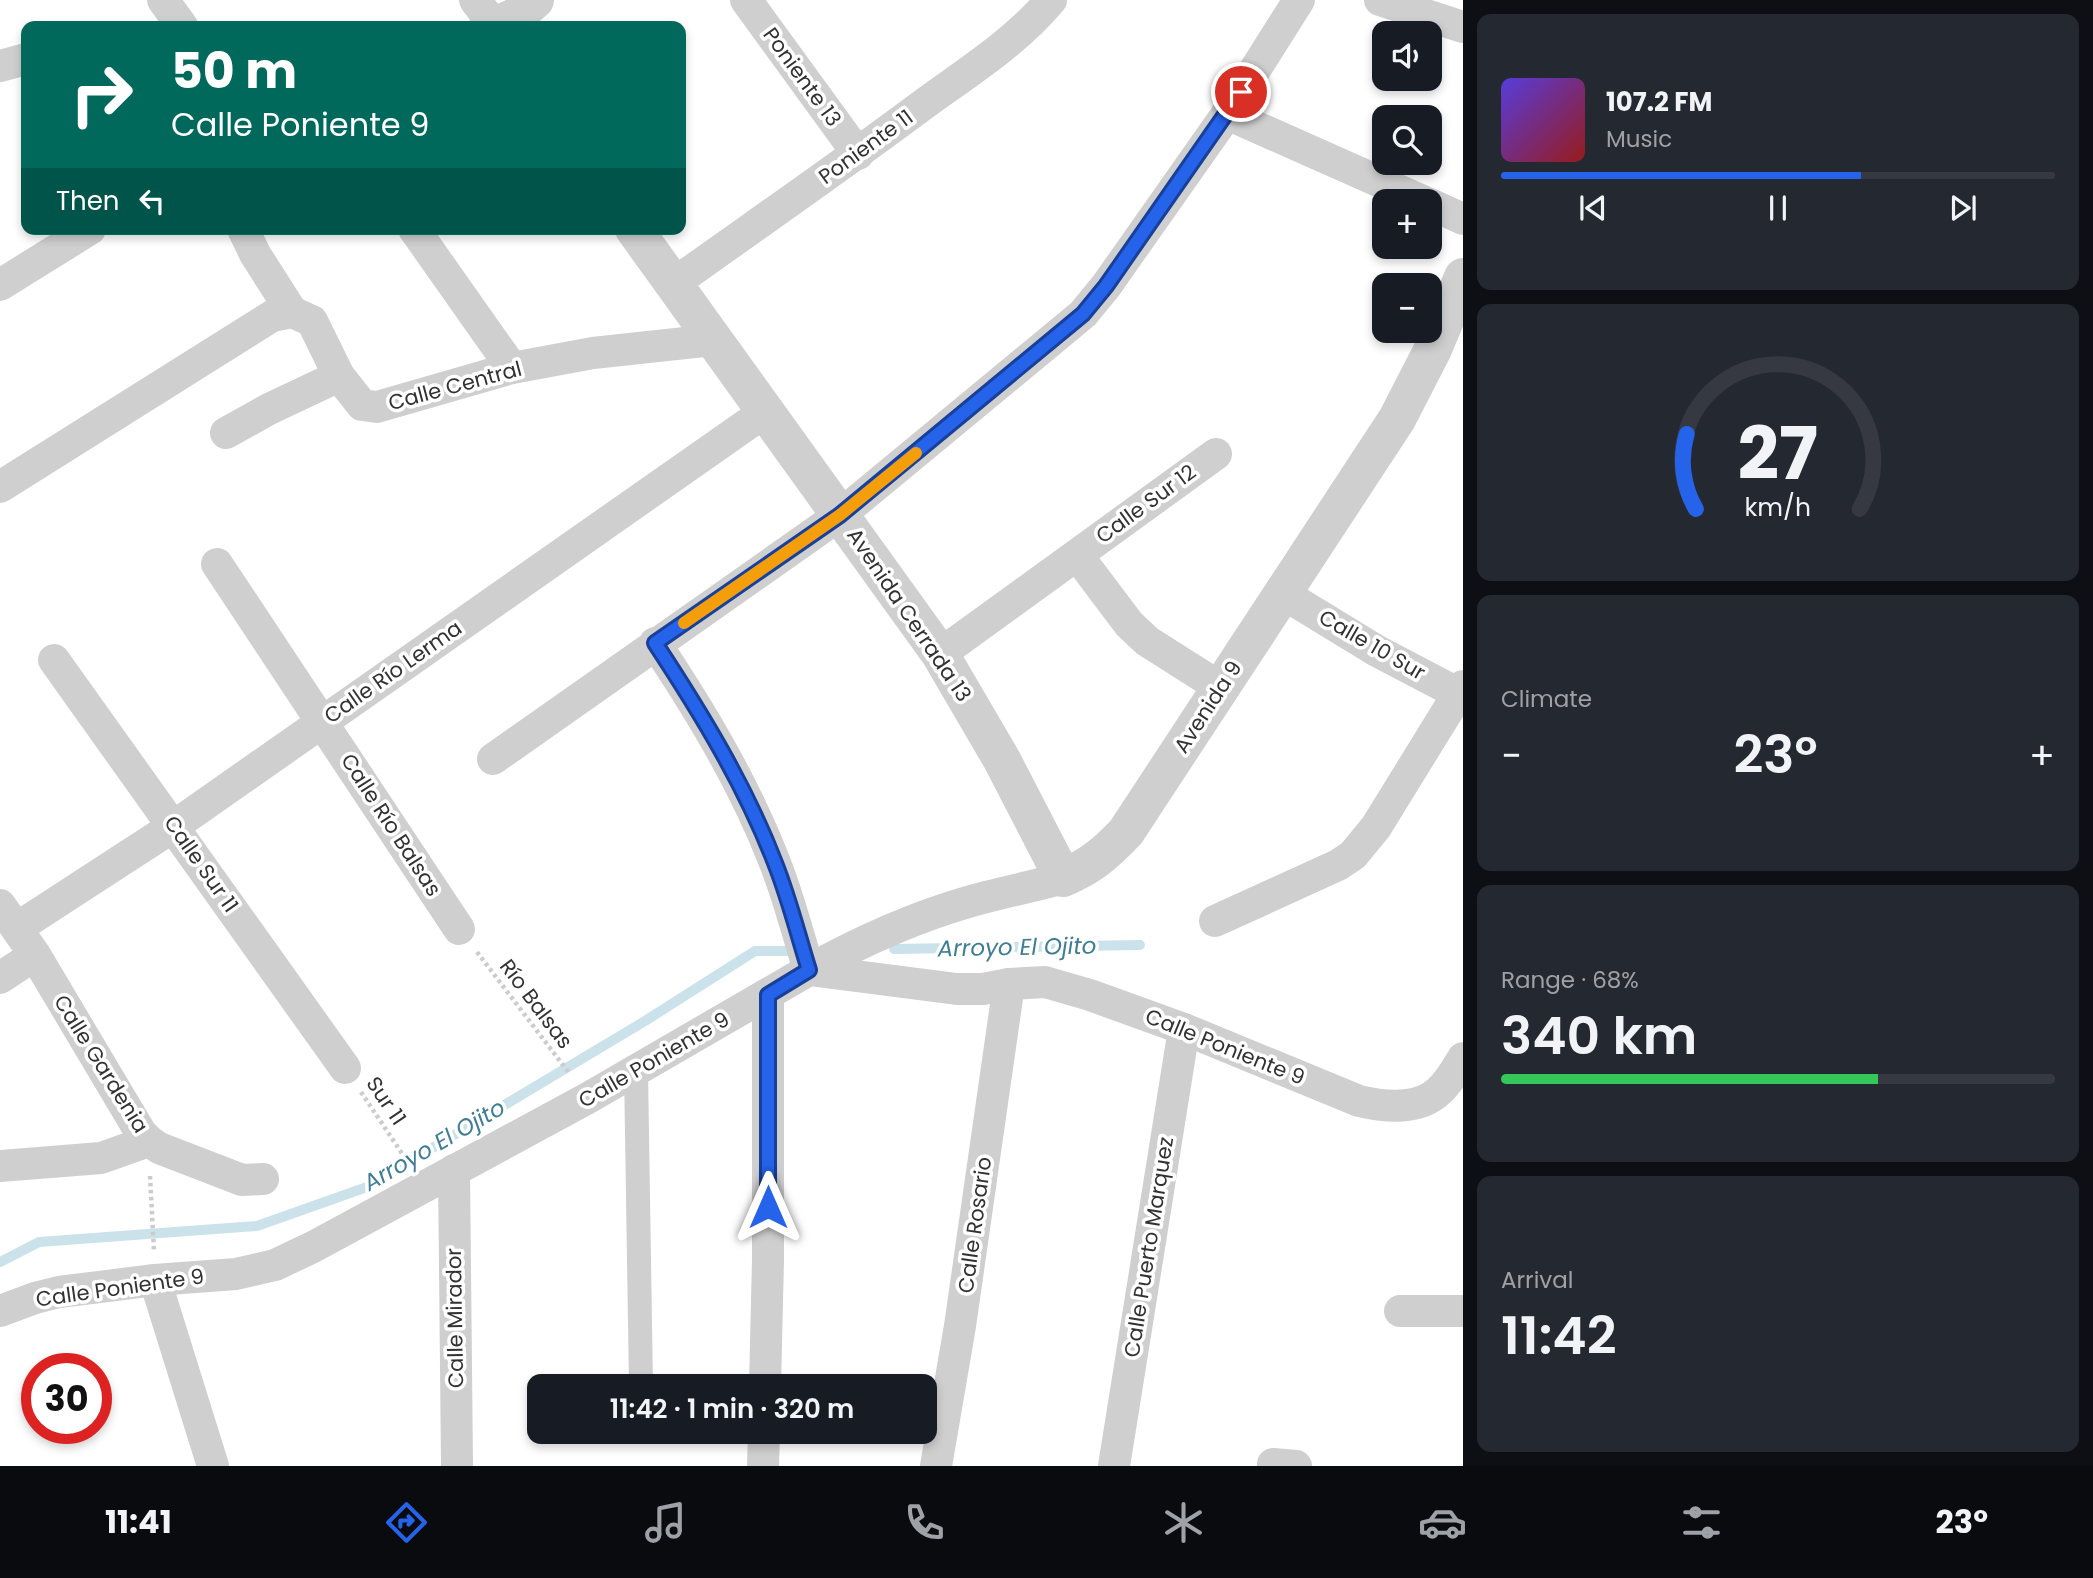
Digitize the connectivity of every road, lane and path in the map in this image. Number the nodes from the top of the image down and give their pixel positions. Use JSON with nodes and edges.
{"nodes":[{"id":1,"x":163,"y":0,"type":"edge"},
{"id":2,"x":536,"y":0,"type":"edge"},
{"id":3,"x":746,"y":0,"type":"edge"},
{"id":4,"x":1051,"y":0,"type":"edge"},
{"id":5,"x":1299,"y":0,"type":"edge"},
{"id":6,"x":1380,"y":0,"type":"edge"},
{"id":7,"x":487,"y":19,"type":"edge"},
{"id":8,"x":178,"y":21,"type":"edge"},
{"id":9,"x":1463,"y":27,"type":"edge"},
{"id":10,"x":21,"y":60,"type":"edge"},
{"id":11,"x":0,"y":66,"type":"edge"},
{"id":12,"x":1227,"y":114,"type":"junction"},
{"id":13,"x":858,"y":153,"type":"junction"},
{"id":14,"x":1396,"y":189,"type":"edge"},
{"id":15,"x":1442,"y":209,"type":"edge"},
{"id":16,"x":1463,"y":219,"type":"edge"},
{"id":17,"x":80,"y":235,"type":"edge"},
{"id":18,"x":246,"y":235,"type":"edge"},
{"id":19,"x":419,"y":235,"type":"edge"},
{"id":20,"x":638,"y":235,"type":"edge"},
{"id":21,"x":1463,"y":277,"type":"edge"},
{"id":22,"x":673,"y":284,"type":"junction"},
{"id":23,"x":0,"y":285,"type":"edge"},
{"id":24,"x":292,"y":312,"type":"junction"},
{"id":25,"x":713,"y":340,"type":"junction"},
{"id":26,"x":512,"y":368,"type":"junction"},
{"id":27,"x":340,"y":376,"type":"junction"},
{"id":28,"x":765,"y":411,"type":"junction"},
{"id":29,"x":226,"y":433,"type":"dead end"},
{"id":30,"x":1216,"y":454,"type":"dead end"},
{"id":31,"x":0,"y":487,"type":"edge"},
{"id":32,"x":840,"y":515,"type":"junction"},
{"id":33,"x":1077,"y":555,"type":"junction"},
{"id":34,"x":217,"y":564,"type":"dead end"},
{"id":35,"x":1282,"y":593,"type":"junction"},
{"id":36,"x":655,"y":643,"type":"junction"},
{"id":37,"x":940,"y":654,"type":"junction"},
{"id":38,"x":54,"y":660,"type":"dead end"},
{"id":39,"x":1221,"y":688,"type":"junction"},
{"id":40,"x":1462,"y":692,"type":"edge"},
{"id":41,"x":323,"y":721,"type":"junction"},
{"id":42,"x":493,"y":759,"type":"dead end"},
{"id":43,"x":174,"y":826,"type":"junction"},
{"id":44,"x":1063,"y":878,"type":"junction"},
{"id":45,"x":8,"y":917,"type":"edge"},
{"id":46,"x":1215,"y":921,"type":"dead end"},
{"id":47,"x":459,"y":929,"type":"joint"},
{"id":48,"x":35,"y":955,"type":"junction"},
{"id":49,"x":809,"y":970,"type":"junction"},
{"id":50,"x":0,"y":978,"type":"edge"},
{"id":51,"x":1009,"y":984,"type":"junction"},
{"id":52,"x":768,"y":995,"type":"junction"},
{"id":53,"x":1184,"y":1029,"type":"junction"},
{"id":54,"x":1463,"y":1058,"type":"edge"},
{"id":55,"x":345,"y":1068,"type":"joint"},
{"id":56,"x":636,"y":1070,"type":"junction"},
{"id":57,"x":588,"y":1098,"type":"junction"},
{"id":58,"x":149,"y":1141,"type":"junction"},
{"id":59,"x":0,"y":1166,"type":"edge"},
{"id":60,"x":454,"y":1170,"type":"junction"},
{"id":61,"x":263,"y":1179,"type":"dead end"},
{"id":62,"x":424,"y":1187,"type":"junction"},
{"id":63,"x":155,"y":1280,"type":"junction"},
{"id":64,"x":0,"y":1311,"type":"edge"},
{"id":65,"x":1400,"y":1311,"type":"dead end"},
{"id":66,"x":1463,"y":1311,"type":"edge"},
{"id":67,"x":640,"y":1374,"type":"edge"},
{"id":68,"x":765,"y":1374,"type":"edge"},
{"id":69,"x":764,"y":1444,"type":"edge"},
{"id":70,"x":214,"y":1466,"type":"edge"},
{"id":71,"x":457,"y":1466,"type":"edge"},
{"id":72,"x":763,"y":1466,"type":"edge"},
{"id":73,"x":936,"y":1466,"type":"edge"},
{"id":74,"x":1114,"y":1466,"type":"edge"}],
"edges":[{"from":1,"to":8,"type":"street"},
{"from":2,"to":7,"type":"street"},
{"from":3,"to":13,"type":"street","name":"Poniente 13"},
{"from":4,"to":13,"type":"street","name":"Poniente 11"},
{"from":5,"to":12,"type":"street"},
{"from":6,"to":9,"type":"street"},
{"from":10,"to":11,"type":"street"},
{"from":12,"to":14,"type":"street"},
{"from":12,"to":32,"type":"street"},
{"from":13,"to":22,"type":"street","name":"Poniente 11"},
{"from":15,"to":16,"type":"street"},
{"from":17,"to":23,"type":"street"},
{"from":18,"to":24,"type":"street","name":"Calle Central"},
{"from":19,"to":26,"type":"street"},
{"from":20,"to":22,"type":"street","name":"Avenida Cerrada 13"},
{"from":21,"to":35,"type":"street","name":"Avenida 9"},
{"from":22,"to":25,"type":"street","name":"Avenida Cerrada 13"},
{"from":24,"to":27,"type":"street","name":"Calle Central"},
{"from":24,"to":31,"type":"street"},
{"from":25,"to":26,"type":"street","name":"Calle Central"},
{"from":25,"to":28,"type":"street","name":"Avenida Cerrada 13"},
{"from":26,"to":27,"type":"street","name":"Calle Central"},
{"from":27,"to":29,"type":"street"},
{"from":28,"to":32,"type":"street","name":"Avenida Cerrada 13"},
{"from":28,"to":41,"type":"street","name":"Calle Río Lerma"},
{"from":30,"to":33,"type":"street","name":"Calle Sur 12"},
{"from":32,"to":36,"type":"street"},
{"from":32,"to":37,"type":"street","name":"Avenida Cerrada 13"},
{"from":33,"to":37,"type":"street","name":"Calle Sur 12"},
{"from":33,"to":39,"type":"street","name":"Calle Sur 12"},
{"from":34,"to":41,"type":"street","name":"Calle Río Balsas"},
{"from":35,"to":39,"type":"street","name":"Avenida 9"},
{"from":35,"to":40,"type":"street","name":"Calle 10 Sur"},
{"from":36,"to":42,"type":"street"},
{"from":36,"to":49,"type":"street"},
{"from":37,"to":44,"type":"street","name":"Avenida Cerrada 13"},
{"from":38,"to":43,"type":"street","name":"Calle Sur 11"},
{"from":39,"to":44,"type":"street","name":"Avenida 9"},
{"from":40,"to":46,"type":"street"},
{"from":41,"to":43,"type":"street","name":"Calle Río Lerma"},
{"from":41,"to":47,"type":"street","name":"Calle Río Balsas"},
{"from":43,"to":45,"type":"street","name":"Calle Río Lerma"},
{"from":43,"to":55,"type":"street","name":"Calle Sur 11"},
{"from":44,"to":49,"type":"street","name":"Avenida 9"},
{"from":45,"to":48,"type":"street","name":"Calle Gardenia"},
{"from":47,"to":57,"type":"path","name":"Río Balsas"},
{"from":48,"to":50,"type":"street"},
{"from":48,"to":58,"type":"street","name":"Calle Gardenia"},
{"from":49,"to":51,"type":"street","name":"Calle Poniente 9"},
{"from":49,"to":52,"type":"street","name":"Calle Poniente 9"},
{"from":51,"to":53,"type":"street","name":"Calle Poniente 9"},
{"from":51,"to":73,"type":"street","name":"Calle Rosario"},
{"from":52,"to":56,"type":"street","name":"Calle Poniente 9"},
{"from":52,"to":68,"type":"street"},
{"from":53,"to":54,"type":"street","name":"Calle Poniente 9"},
{"from":53,"to":74,"type":"street","name":"Calle Puerto Marquez"},
{"from":55,"to":62,"type":"path","name":"Sur 11"},
{"from":56,"to":57,"type":"street","name":"Calle Poniente 9"},
{"from":56,"to":67,"type":"street"},
{"from":57,"to":60,"type":"street","name":"Calle Poniente 9"},
{"from":58,"to":59,"type":"street"},
{"from":58,"to":61,"type":"street"},
{"from":58,"to":63,"type":"path","name":"Calle Gardenia"},
{"from":60,"to":62,"type":"street","name":"Calle Poniente 9"},
{"from":60,"to":71,"type":"street","name":"Calle Mirador"},
{"from":62,"to":63,"type":"street","name":"Calle Poniente 9"},
{"from":63,"to":64,"type":"street","name":"Calle Poniente 9"},
{"from":63,"to":70,"type":"street"},
{"from":65,"to":66,"type":"street"},
{"from":69,"to":72,"type":"street"}]}
